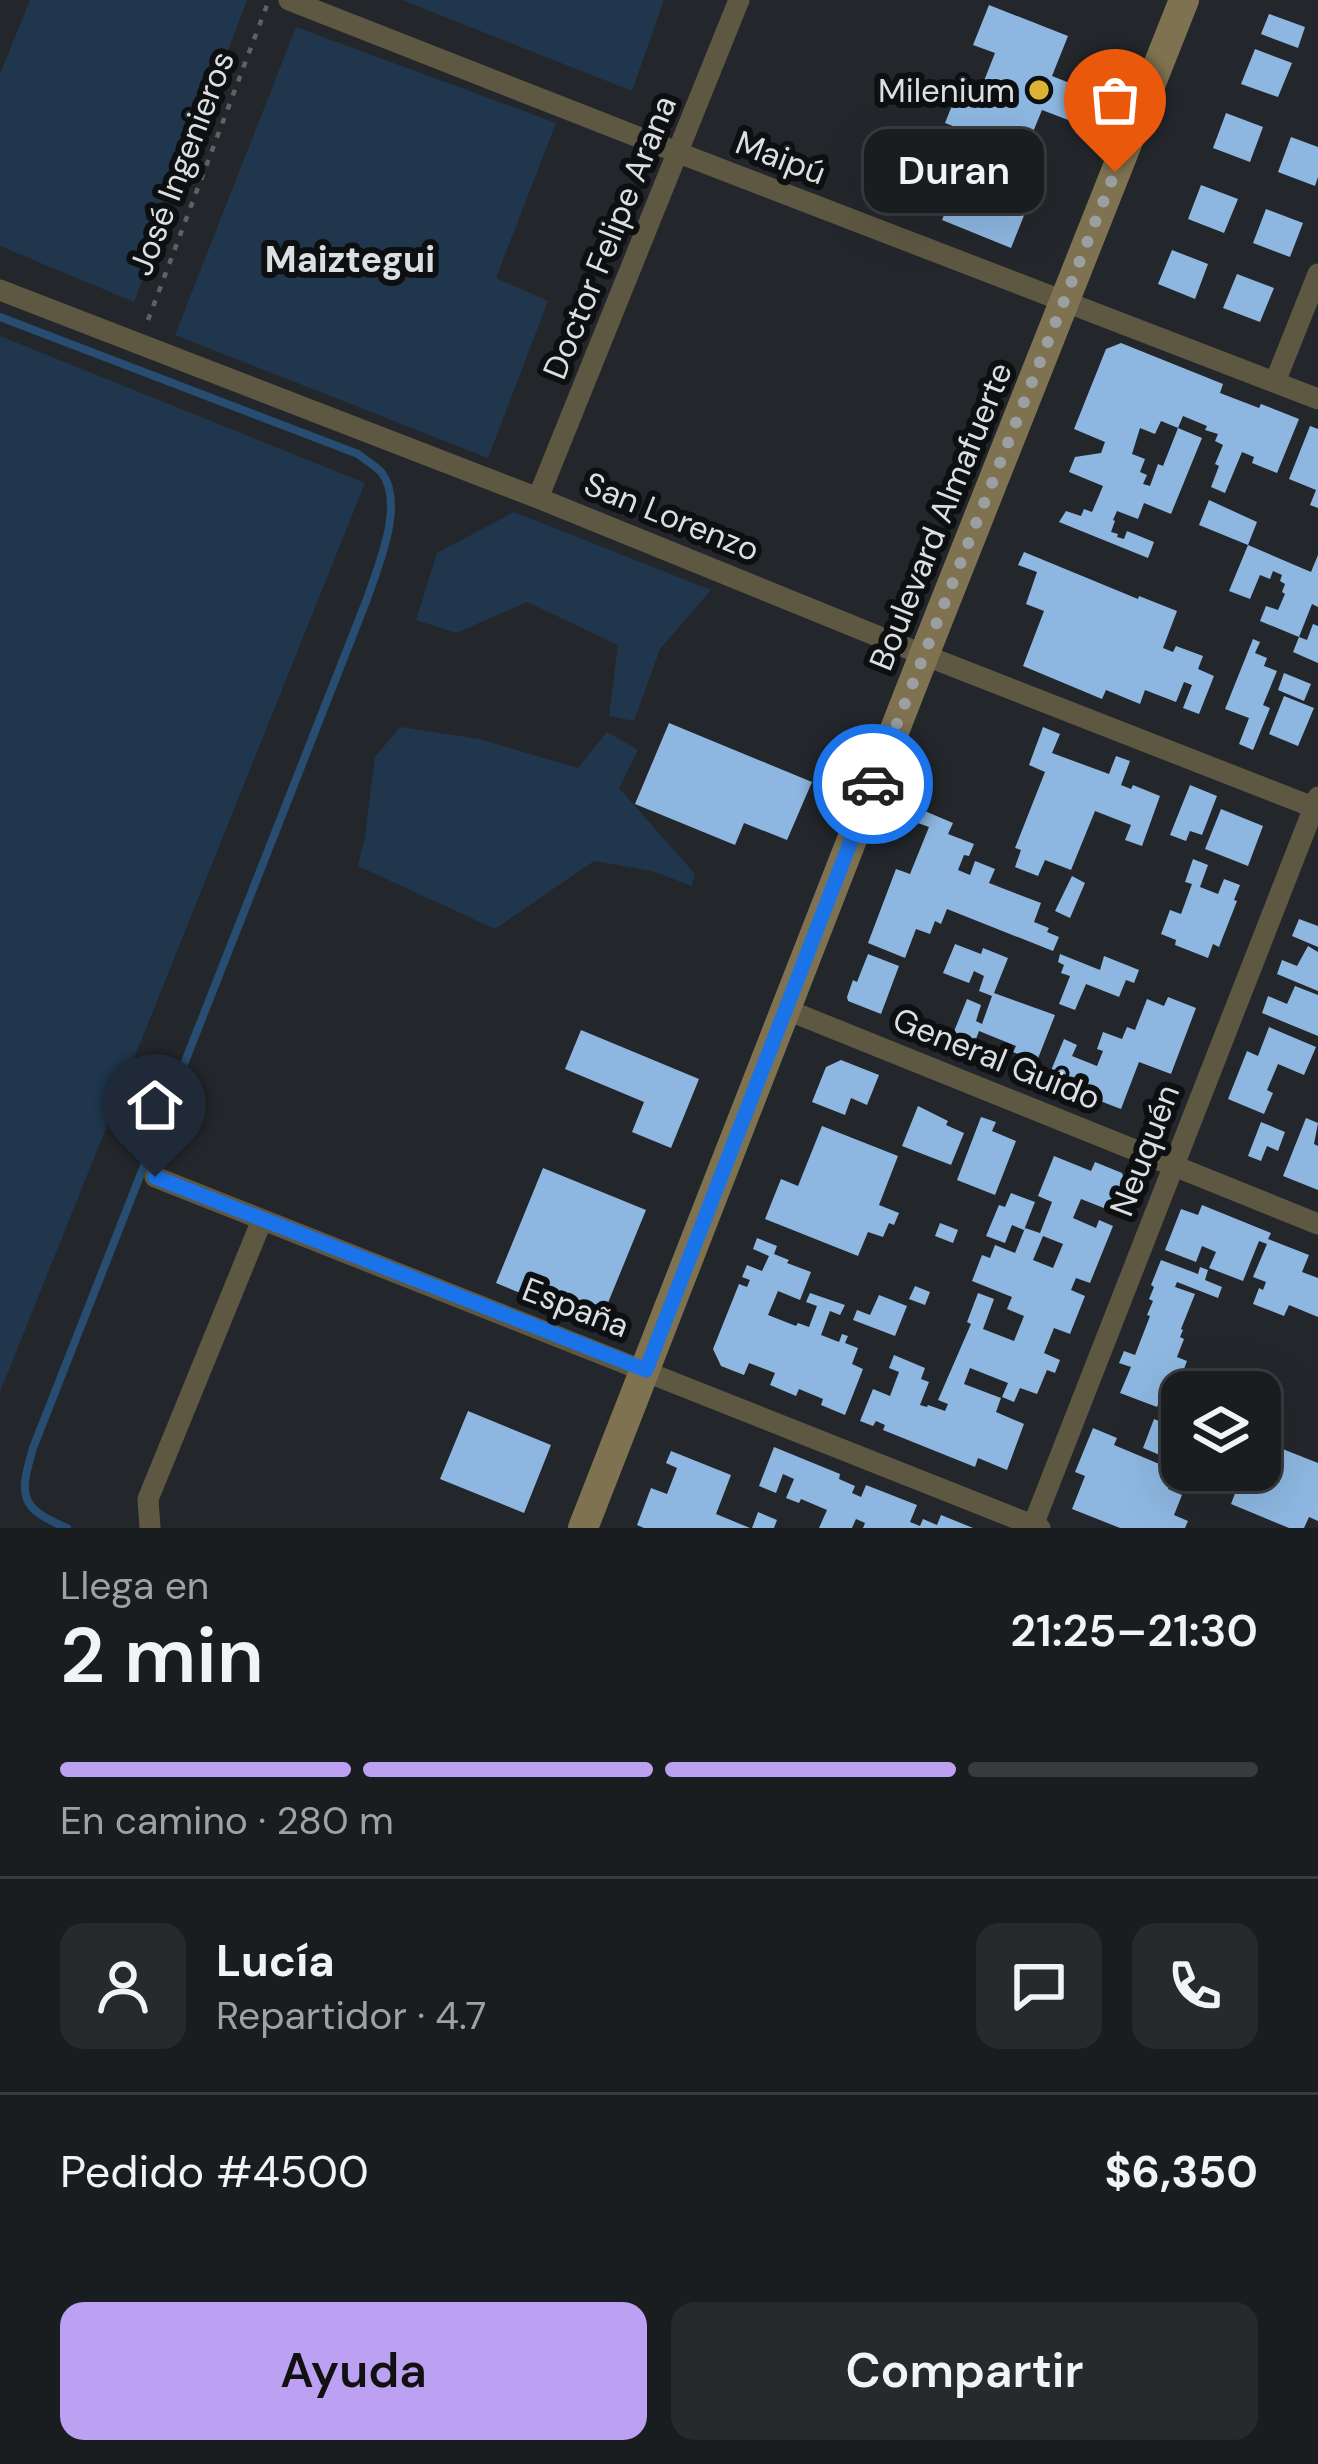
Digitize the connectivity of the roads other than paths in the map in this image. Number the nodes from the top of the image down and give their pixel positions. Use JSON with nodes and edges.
{"nodes":[{"id":1,"x":289,"y":0,"type":"edge"},
{"id":2,"x":739,"y":0,"type":"edge"},
{"id":3,"x":1184,"y":0,"type":"edge"},
{"id":4,"x":679,"y":153,"type":"junction"},
{"id":5,"x":1318,"y":274,"type":"edge"},
{"id":6,"x":0,"y":290,"type":"edge"},
{"id":7,"x":1063,"y":302,"type":"junction"},
{"id":8,"x":1275,"y":382,"type":"junction"},
{"id":9,"x":1318,"y":399,"type":"edge"},
{"id":10,"x":538,"y":498,"type":"junction"},
{"id":11,"x":923,"y":655,"type":"junction"},
{"id":12,"x":1316,"y":805,"type":"edge"},
{"id":13,"x":785,"y":1009,"type":"junction"},
{"id":14,"x":1174,"y":1164,"type":"junction"},
{"id":15,"x":155,"y":1177,"type":"dead end"},
{"id":16,"x":262,"y":1220,"type":"junction"},
{"id":17,"x":1318,"y":1223,"type":"edge"},
{"id":18,"x":646,"y":1370,"type":"junction"},
{"id":19,"x":1035,"y":1527,"type":"edge"},
{"id":20,"x":150,"y":1528,"type":"edge"},
{"id":21,"x":583,"y":1528,"type":"edge"}],
"edges":[{"from":1,"to":4,"type":"street","name":"Maipú"},
{"from":2,"to":4,"type":"street","name":"Doctor Felipe Arana"},
{"from":3,"to":7,"type":"main road","name":"Boulevard Almafuerte"},
{"from":4,"to":7,"type":"street","name":"Maipú"},
{"from":4,"to":10,"type":"street","name":"Doctor Felipe Arana"},
{"from":5,"to":8,"type":"street"},
{"from":6,"to":10,"type":"street","name":"San Lorenzo"},
{"from":7,"to":8,"type":"street","name":"Maipú"},
{"from":7,"to":11,"type":"main road","name":"Boulevard Almafuerte"},
{"from":8,"to":9,"type":"street","name":"Maipú"},
{"from":10,"to":11,"type":"street","name":"San Lorenzo"},
{"from":11,"to":12,"type":"street","name":"San Lorenzo"},
{"from":11,"to":13,"type":"main road","name":"Boulevard Almafuerte"},
{"from":12,"to":14,"type":"street","name":"Neuquén"},
{"from":13,"to":14,"type":"street","name":"General Guido"},
{"from":13,"to":18,"type":"main road","name":"Boulevard Almafuerte"},
{"from":14,"to":17,"type":"street","name":"General Guido"},
{"from":14,"to":19,"type":"street","name":"Neuquén"},
{"from":15,"to":16,"type":"street","name":"España"},
{"from":16,"to":18,"type":"street","name":"España"},
{"from":16,"to":20,"type":"street"},
{"from":18,"to":19,"type":"street","name":"España"},
{"from":18,"to":21,"type":"main road","name":"Boulevard Almafuerte"}]}
